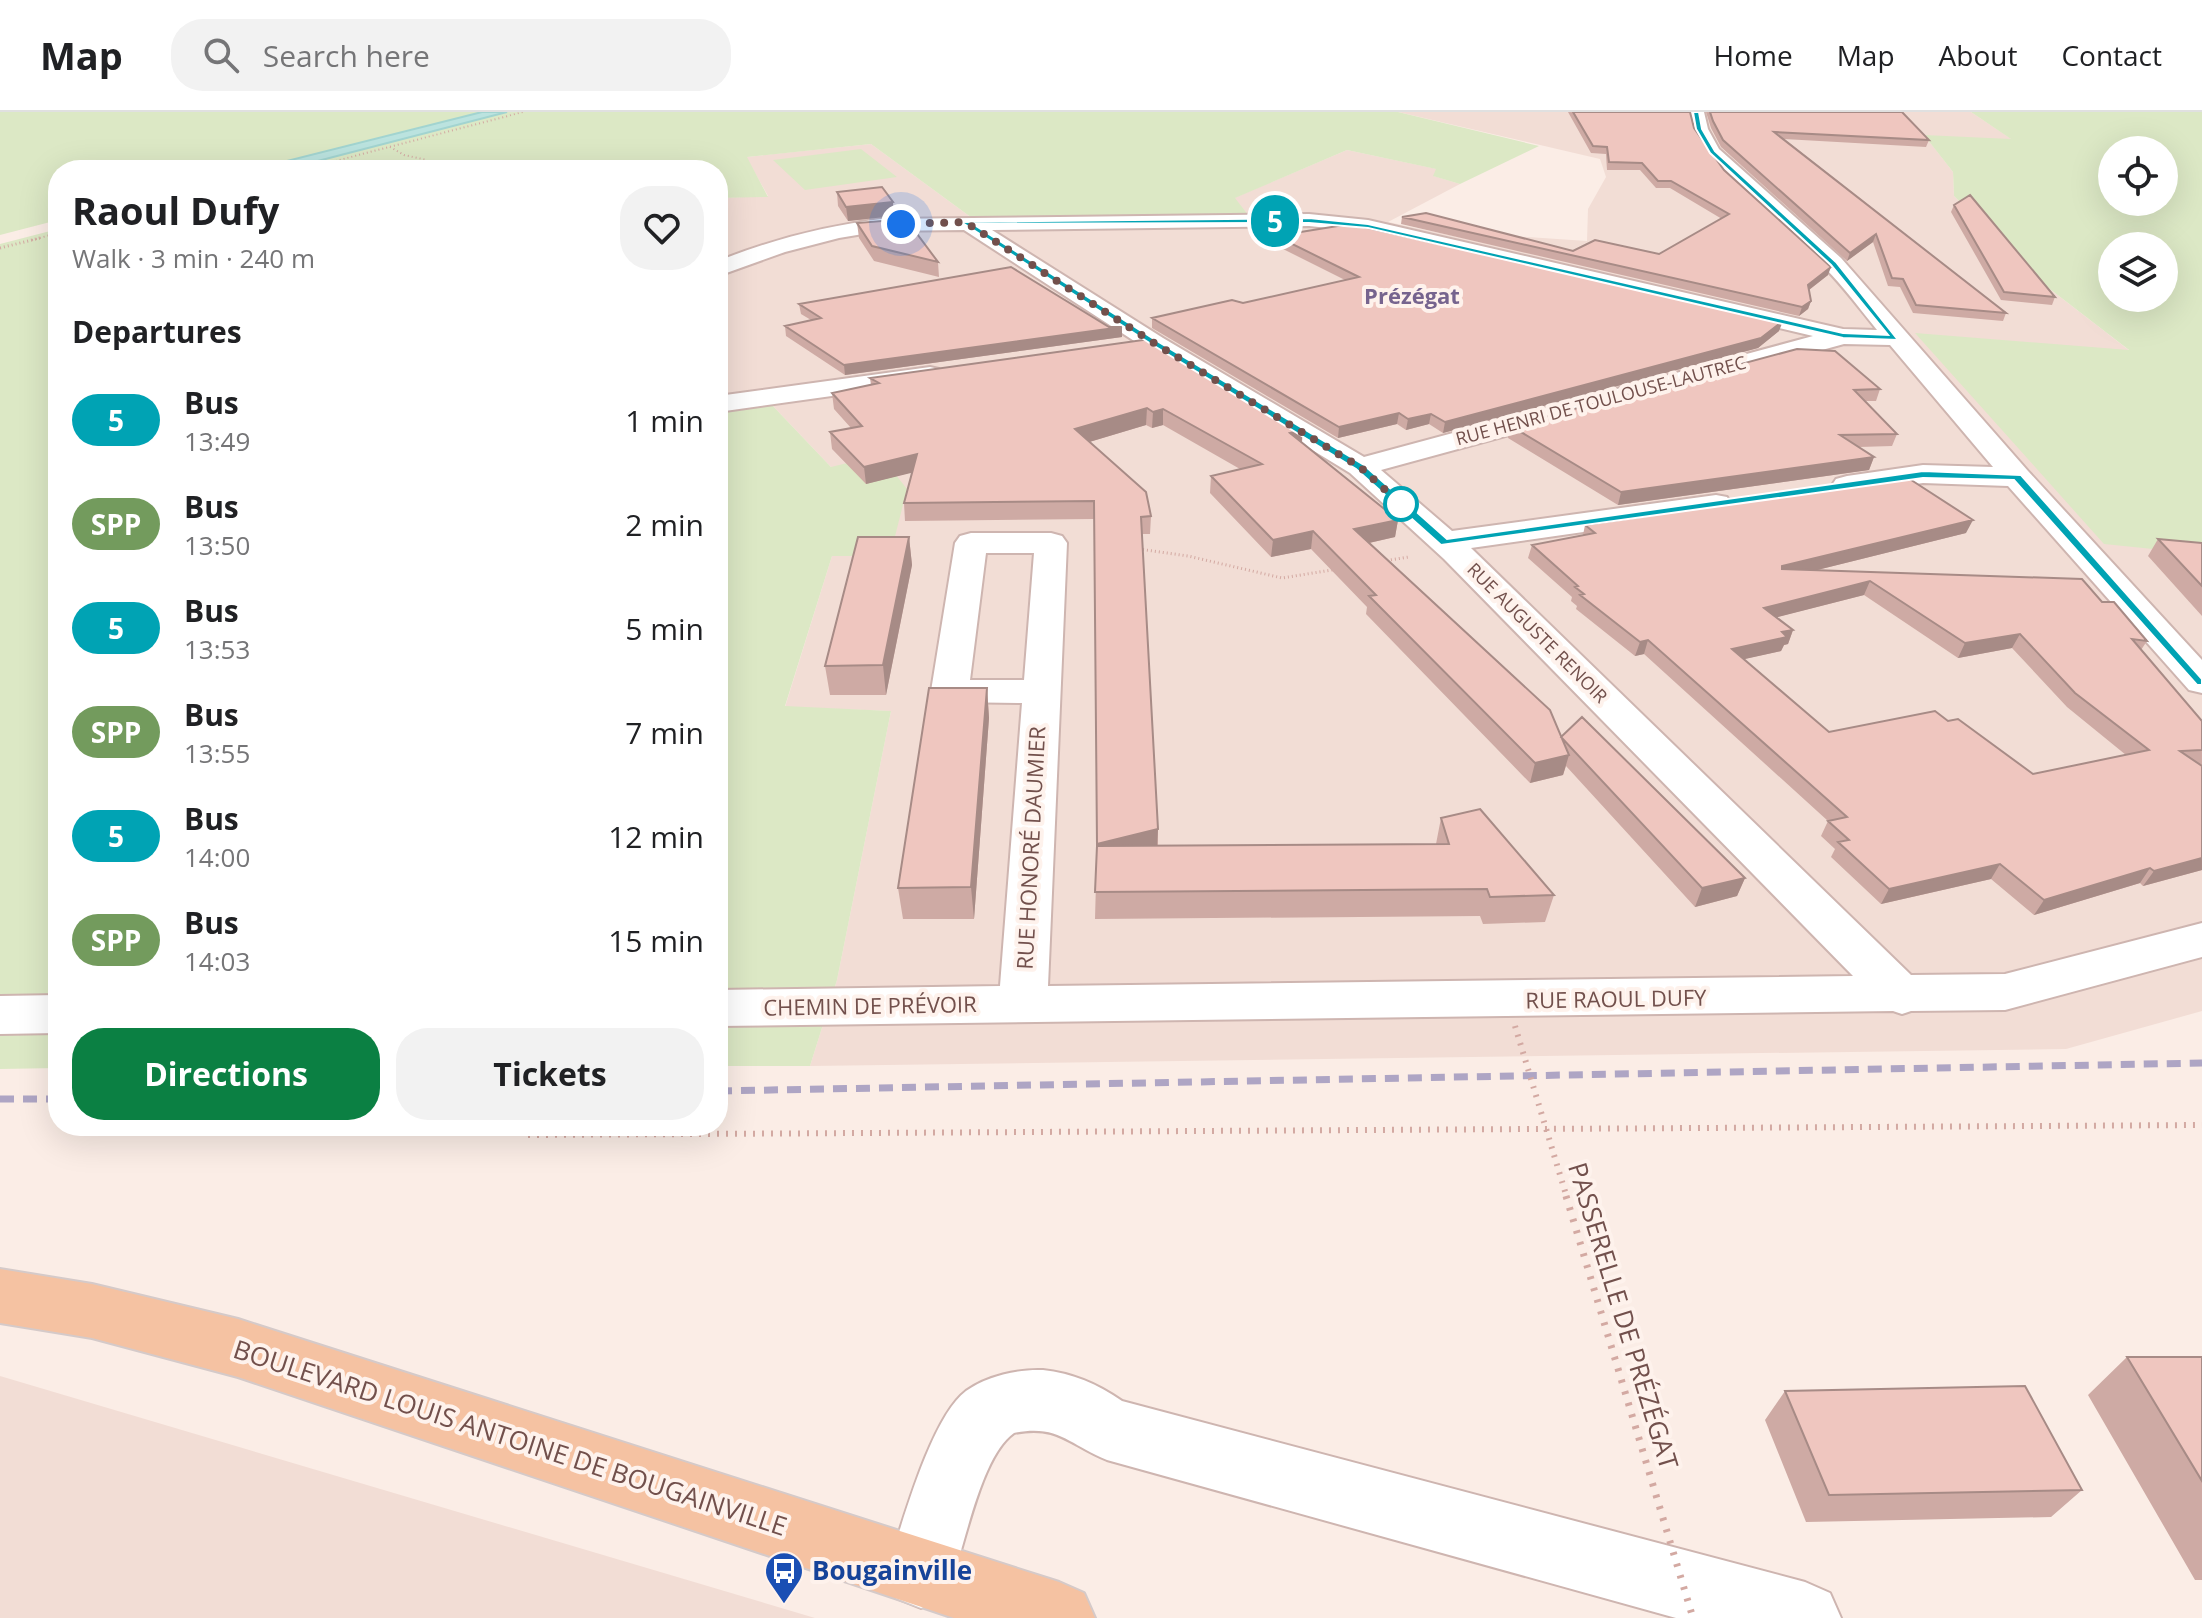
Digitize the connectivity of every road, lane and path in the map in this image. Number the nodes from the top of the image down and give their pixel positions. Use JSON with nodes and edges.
{"nodes":[{"id":1,"x":523,"y":112,"type":"edge"},
{"id":2,"x":1696,"y":112,"type":"edge"},
{"id":3,"x":390,"y":147,"type":"junction"},
{"id":4,"x":340,"y":160,"type":"edge"},
{"id":5,"x":427,"y":160,"type":"dead end"},
{"id":6,"x":965,"y":222,"type":"junction"},
{"id":7,"x":48,"y":236,"type":"edge"},
{"id":8,"x":0,"y":248,"type":"edge"},
{"id":9,"x":728,"y":265,"type":"edge"},
{"id":10,"x":1843,"y":336,"type":"junction"},
{"id":11,"x":1895,"y":338,"type":"junction"},
{"id":12,"x":1154,"y":343,"type":"junction"},
{"id":13,"x":1123,"y":347,"type":"edge"},
{"id":14,"x":950,"y":372,"type":"edge"},
{"id":15,"x":728,"y":394,"type":"edge"},
{"id":16,"x":1360,"y":467,"type":"junction"},
{"id":17,"x":2017,"y":477,"type":"junction"},
{"id":18,"x":1813,"y":490,"type":"edge"},
{"id":19,"x":1738,"y":501,"type":"edge"},
{"id":20,"x":1450,"y":547,"type":"junction"},
{"id":21,"x":1131,"y":548,"type":"edge"},
{"id":22,"x":1370,"y":563,"type":"edge"},
{"id":23,"x":1341,"y":568,"type":"edge"},
{"id":24,"x":2202,"y":682,"type":"edge"},
{"id":25,"x":1040,"y":692,"type":"dead end"},
{"id":26,"x":2202,"y":940,"type":"edge"},
{"id":27,"x":1902,"y":996,"type":"junction"},
{"id":28,"x":1023,"y":1005,"type":"junction"},
{"id":29,"x":728,"y":1008,"type":"edge"},
{"id":30,"x":48,"y":1014,"type":"edge"},
{"id":31,"x":0,"y":1015,"type":"edge"},
{"id":32,"x":1515,"y":1026,"type":"dead end"},
{"id":33,"x":2202,"y":1125,"type":"edge"},
{"id":34,"x":728,"y":1134,"type":"edge"},
{"id":35,"x":0,"y":1296,"type":"edge"},
{"id":36,"x":921,"y":1573,"type":"junction"},
{"id":37,"x":1059,"y":1618,"type":"edge"},
{"id":38,"x":1693,"y":1618,"type":"edge"},
{"id":39,"x":1805,"y":1618,"type":"edge"}],
"edges":[{"from":1,"to":3,"type":"path"},
{"from":2,"to":11,"type":"street"},
{"from":3,"to":4,"type":"path"},
{"from":3,"to":5,"type":"path"},
{"from":6,"to":9,"type":"street"},
{"from":6,"to":10,"type":"street"},
{"from":6,"to":12,"type":"street","name":"RUE AUGUSTE RENOIR"},
{"from":7,"to":8,"type":"path"},
{"from":10,"to":11,"type":"street"},
{"from":10,"to":16,"type":"street","name":"RUE HENRI DE TOULOUSE-LAUTREC"},
{"from":11,"to":17,"type":"street"},
{"from":12,"to":13,"type":"street"},
{"from":12,"to":16,"type":"street","name":"RUE AUGUSTE RENOIR"},
{"from":14,"to":15,"type":"street"},
{"from":16,"to":20,"type":"street","name":"RUE AUGUSTE RENOIR"},
{"from":17,"to":18,"type":"street"},
{"from":17,"to":24,"type":"street"},
{"from":19,"to":20,"type":"street"},
{"from":20,"to":22,"type":"path"},
{"from":20,"to":27,"type":"street","name":"RUE AUGUSTE RENOIR"},
{"from":21,"to":23,"type":"path"},
{"from":25,"to":28,"type":"street","name":"RUE HONORÉ DAUMIER"},
{"from":26,"to":27,"type":"street","name":"RUE RAOUL DUFY"},
{"from":27,"to":28,"type":"street","name":"RUE RAOUL DUFY"},
{"from":28,"to":29,"type":"street","name":"CHEMIN DE PRÉVOIR"},
{"from":30,"to":31,"type":"street"},
{"from":32,"to":38,"type":"path","name":"PASSERELLE DE PRÉZÉGAT","bridge":true},
{"from":33,"to":34,"type":"path"},
{"from":35,"to":36,"type":"main road","name":"BOULEVARD LOUIS ANTOINE DE BOUGAINVILLE"},
{"from":36,"to":37,"type":"main road","name":"BOULEVARD LOUIS ANTOINE DE BOUGAINVILLE"},
{"from":36,"to":39,"type":"street"}]}
